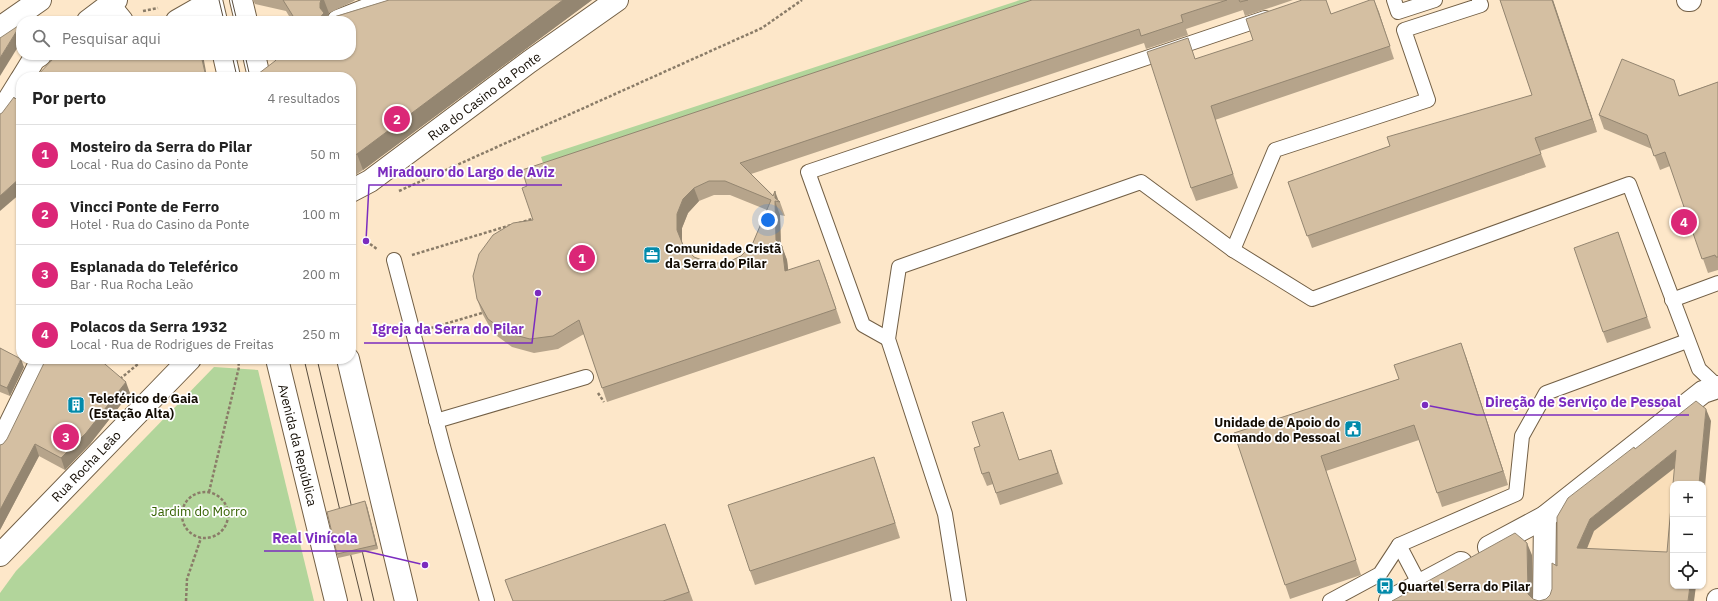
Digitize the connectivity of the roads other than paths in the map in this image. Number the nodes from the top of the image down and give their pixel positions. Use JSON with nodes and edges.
{"nodes":[{"id":1,"x":40,"y":0,"type":"edge"},
{"id":2,"x":208,"y":0,"type":"edge"},
{"id":3,"x":211,"y":0,"type":"edge"},
{"id":4,"x":241,"y":0,"type":"edge"},
{"id":5,"x":385,"y":0,"type":"edge"},
{"id":6,"x":616,"y":0,"type":"edge"},
{"id":7,"x":1394,"y":0,"type":"edge"},
{"id":8,"x":1435,"y":0,"type":"edge"},
{"id":9,"x":1479,"y":0,"type":"edge"},
{"id":10,"x":121,"y":10,"type":"edge"},
{"id":11,"x":170,"y":13,"type":"edge"},
{"id":12,"x":1275,"y":15,"type":"edge"},
{"id":13,"x":17,"y":16,"type":"edge"},
{"id":14,"x":103,"y":16,"type":"edge"},
{"id":15,"x":215,"y":16,"type":"edge"},
{"id":16,"x":245,"y":16,"type":"edge"},
{"id":17,"x":351,"y":16,"type":"edge"},
{"id":18,"x":16,"y":17,"type":"edge"},
{"id":19,"x":0,"y":28,"type":"edge"},
{"id":20,"x":33,"y":60,"type":"edge"},
{"id":21,"x":225,"y":60,"type":"edge"},
{"id":22,"x":257,"y":60,"type":"edge"},
{"id":23,"x":26,"y":72,"type":"edge"},
{"id":24,"x":228,"y":72,"type":"edge"},
{"id":25,"x":265,"y":72,"type":"edge"},
{"id":26,"x":16,"y":88,"type":"edge"},
{"id":27,"x":0,"y":114,"type":"edge"},
{"id":28,"x":356,"y":188,"type":"edge"},
{"id":29,"x":1233,"y":250,"type":"junction"},
{"id":30,"x":394,"y":260,"type":"road end"},
{"id":31,"x":1718,"y":283,"type":"edge"},
{"id":32,"x":1672,"y":300,"type":"junction"},
{"id":33,"x":888,"y":339,"type":"junction"},
{"id":34,"x":1687,"y":341,"type":"junction"},
{"id":35,"x":40,"y":364,"type":"edge"},
{"id":36,"x":185,"y":364,"type":"edge"},
{"id":37,"x":278,"y":364,"type":"edge"},
{"id":38,"x":349,"y":364,"type":"edge"},
{"id":39,"x":586,"y":377,"type":"dead end"},
{"id":40,"x":1718,"y":387,"type":"edge"},
{"id":41,"x":436,"y":421,"type":"junction"},
{"id":42,"x":0,"y":445,"type":"edge"},
{"id":43,"x":1545,"y":517,"type":"junction"},
{"id":44,"x":1399,"y":546,"type":"junction"},
{"id":45,"x":0,"y":555,"type":"edge"},
{"id":46,"x":1420,"y":585,"type":"junction"},
{"id":47,"x":336,"y":601,"type":"edge"},
{"id":48,"x":406,"y":601,"type":"edge"},
{"id":49,"x":487,"y":601,"type":"edge"},
{"id":50,"x":959,"y":601,"type":"edge"},
{"id":51,"x":1330,"y":601,"type":"edge"},
{"id":52,"x":1390,"y":601,"type":"edge"},
{"id":53,"x":1544,"y":601,"type":"edge"}],
"edges":[{"from":1,"to":13,"type":"street"},
{"from":2,"to":11,"type":"street"},
{"from":3,"to":15,"type":"street"},
{"from":4,"to":16,"type":"street"},
{"from":5,"to":17,"type":"street"},
{"from":6,"to":28,"type":"street","name":"Rua do Casino da Ponte"},
{"from":7,"to":8,"type":"lane"},
{"from":9,"to":29,"type":"lane"},
{"from":10,"to":14,"type":"street"},
{"from":12,"to":33,"type":"lane"},
{"from":18,"to":19,"type":"street"},
{"from":20,"to":23,"type":"street"},
{"from":21,"to":24,"type":"street"},
{"from":22,"to":25,"type":"street"},
{"from":26,"to":27,"type":"street"},
{"from":29,"to":32,"type":"lane"},
{"from":29,"to":33,"type":"lane"},
{"from":30,"to":41,"type":"lane"},
{"from":31,"to":32,"type":"lane"},
{"from":32,"to":34,"type":"lane"},
{"from":33,"to":50,"type":"lane"},
{"from":34,"to":40,"type":"lane"},
{"from":34,"to":44,"type":"lane"},
{"from":35,"to":42,"type":"street"},
{"from":36,"to":45,"type":"street","name":"Rua Rocha Leão"},
{"from":37,"to":47,"type":"street","name":"Avenida da República"},
{"from":38,"to":48,"type":"street"},
{"from":39,"to":41,"type":"lane"},
{"from":40,"to":43,"type":"street"},
{"from":41,"to":49,"type":"lane"},
{"from":43,"to":46,"type":"street"},
{"from":43,"to":53,"type":"street"},
{"from":44,"to":46,"type":"lane"},
{"from":44,"to":51,"type":"lane"},
{"from":46,"to":52,"type":"street"}]}
